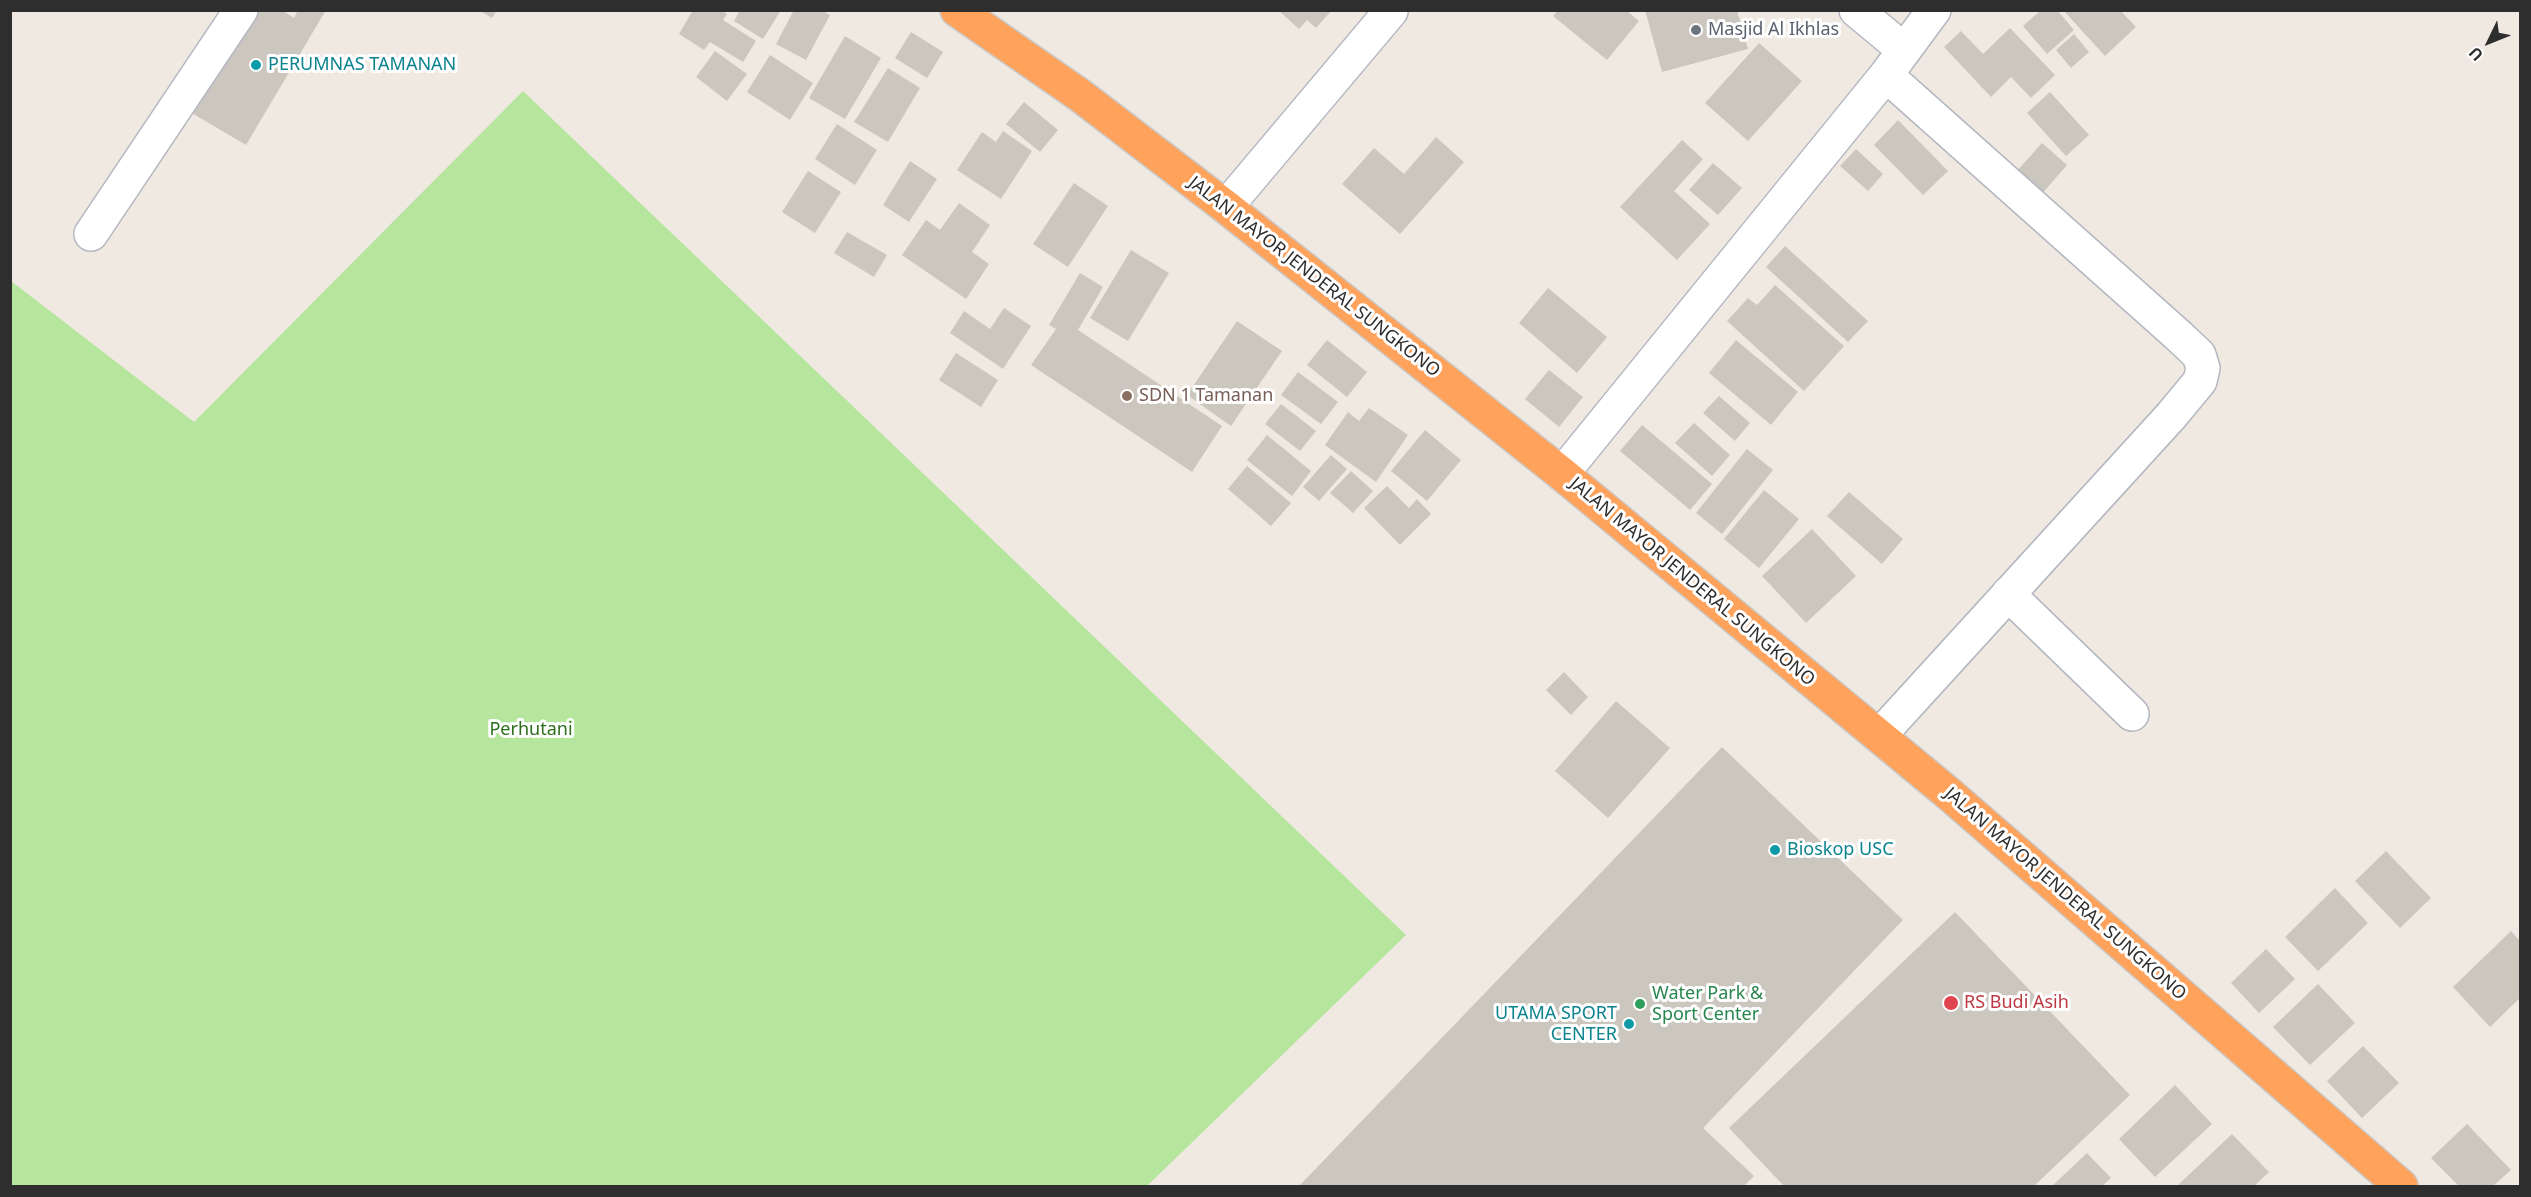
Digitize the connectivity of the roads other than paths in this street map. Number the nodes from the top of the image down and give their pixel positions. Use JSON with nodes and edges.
{"nodes":[{"id":1,"x":241,"y":10,"type":"edge"},
{"id":2,"x":957,"y":10,"type":"edge"},
{"id":3,"x":1856,"y":10,"type":"edge"},
{"id":4,"x":1934,"y":10,"type":"edge"},
{"id":5,"x":1390,"y":11,"type":"edge"},
{"id":6,"x":1895,"y":63,"type":"junction"},
{"id":7,"x":1226,"y":207,"type":"junction"},
{"id":8,"x":91,"y":234,"type":"dead end"},
{"id":9,"x":1562,"y":474,"type":"junction"},
{"id":10,"x":2008,"y":594,"type":"junction"},
{"id":11,"x":2132,"y":714,"type":"dead end"},
{"id":12,"x":1879,"y":736,"type":"junction"},
{"id":13,"x":2401,"y":1186,"type":"edge"}],
"edges":[{"from":1,"to":8,"type":"street"},
{"from":2,"to":7,"type":"highway","name":"JALAN MAYOR JENDERAL SUNGKONO"},
{"from":3,"to":6,"type":"street"},
{"from":4,"to":6,"type":"street"},
{"from":5,"to":7,"type":"street"},
{"from":6,"to":9,"type":"street"},
{"from":6,"to":10,"type":"street"},
{"from":7,"to":9,"type":"highway","name":"JALAN MAYOR JENDERAL SUNGKONO"},
{"from":9,"to":12,"type":"highway","name":"JALAN MAYOR JENDERAL SUNGKONO"},
{"from":10,"to":11,"type":"street"},
{"from":10,"to":12,"type":"street"},
{"from":12,"to":13,"type":"highway","name":"JALAN MAYOR JENDERAL SUNGKONO"}]}
